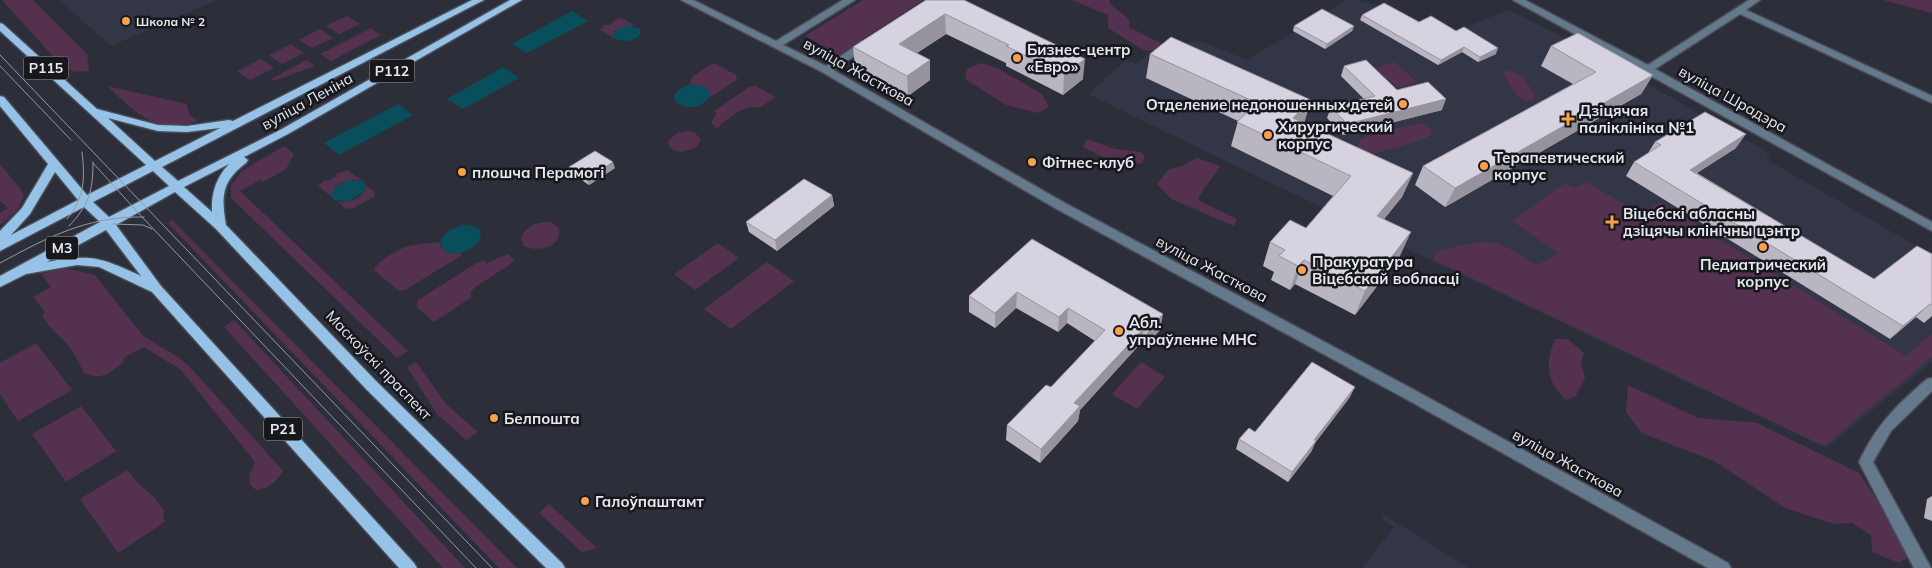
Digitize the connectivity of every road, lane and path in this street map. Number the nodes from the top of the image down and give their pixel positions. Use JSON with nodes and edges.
{"nodes":[{"id":1,"x":479,"y":0,"type":"edge"},
{"id":2,"x":517,"y":0,"type":"edge"},
{"id":3,"x":686,"y":0,"type":"edge"},
{"id":4,"x":850,"y":0,"type":"edge"},
{"id":5,"x":1518,"y":0,"type":"edge"},
{"id":6,"x":1755,"y":0,"type":"edge"},
{"id":7,"x":1739,"y":10,"type":"junction"},
{"id":8,"x":0,"y":26,"type":"edge"},
{"id":9,"x":877,"y":36,"type":"edge"},
{"id":10,"x":776,"y":45,"type":"junction"},
{"id":11,"x":1649,"y":69,"type":"junction"},
{"id":12,"x":826,"y":70,"type":"junction"},
{"id":13,"x":0,"y":100,"type":"edge"},
{"id":14,"x":1932,"y":100,"type":"edge"},
{"id":15,"x":92,"y":110,"type":"junction"},
{"id":16,"x":238,"y":122,"type":"junction"},
{"id":17,"x":284,"y":132,"type":"junction"},
{"id":18,"x":54,"y":164,"type":"junction"},
{"id":19,"x":154,"y":166,"type":"junction"},
{"id":20,"x":177,"y":186,"type":"junction"},
{"id":21,"x":86,"y":201,"type":"junction"},
{"id":22,"x":108,"y":223,"type":"junction"},
{"id":23,"x":220,"y":226,"type":"junction"},
{"id":24,"x":1932,"y":227,"type":"edge"},
{"id":25,"x":0,"y":239,"type":"edge"},
{"id":26,"x":0,"y":247,"type":"edge"},
{"id":27,"x":16,"y":273,"type":"junction"},
{"id":28,"x":0,"y":282,"type":"edge"},
{"id":29,"x":157,"y":289,"type":"junction"},
{"id":30,"x":1932,"y":383,"type":"edge"},
{"id":31,"x":409,"y":568,"type":"edge"},
{"id":32,"x":557,"y":568,"type":"edge"},
{"id":33,"x":1723,"y":568,"type":"edge"},
{"id":34,"x":1923,"y":568,"type":"edge"}],
"edges":[{"from":1,"to":16,"type":"main road","name":"вуліца Леніна","number":"Р112"},
{"from":2,"to":17,"type":"main road","name":"вуліца Леніна","number":"Р112"},
{"from":3,"to":10,"type":"street","name":"вуліца Жасткова"},
{"from":4,"to":10,"type":"street"},
{"from":5,"to":11,"type":"street","name":"вуліца Шрадэра"},
{"from":6,"to":7,"type":"street"},
{"from":7,"to":11,"type":"street"},
{"from":7,"to":14,"type":"street"},
{"from":8,"to":15,"type":"main road","number":"Р115"},
{"from":9,"to":12,"type":"street"},
{"from":10,"to":12,"type":"street","name":"вуліца Жасткова"},
{"from":11,"to":24,"type":"street","name":"вуліца Шрадэра"},
{"from":12,"to":33,"type":"street","name":"вуліца Жасткова"},
{"from":13,"to":18,"type":"main road"},
{"from":15,"to":16,"type":"main road"},
{"from":15,"to":19,"type":"main road","number":"Р115"},
{"from":16,"to":19,"type":"main road","name":"вуліца Леніна","number":"Р112"},
{"from":17,"to":20,"type":"main road","name":"вуліца Леніна","number":"Р112"},
{"from":17,"to":23,"type":"main road"},
{"from":18,"to":21,"type":"main road"},
{"from":18,"to":25,"type":"main road"},
{"from":19,"to":20,"type":"main road","name":"Маскоўскі праспект"},
{"from":19,"to":21,"type":"main road","number":"Р112"},
{"from":20,"to":22,"type":"main road","name":"вуліца Леніна","number":"Р112"},
{"from":20,"to":23,"type":"main road","name":"Маскоўскі праспект"},
{"from":21,"to":22,"type":"main road","number":"Р21"},
{"from":21,"to":26,"type":"main road","number":"М3"},
{"from":22,"to":27,"type":"main road","number":"М3"},
{"from":22,"to":29,"type":"main road","number":"Р21"},
{"from":23,"to":32,"type":"main road","name":"Маскоўскі праспект"},
{"from":27,"to":28,"type":"main road","number":"М3"},
{"from":27,"to":29,"type":"main road"},
{"from":29,"to":31,"type":"main road","number":"Р21"},
{"from":30,"to":34,"type":"street"}]}
